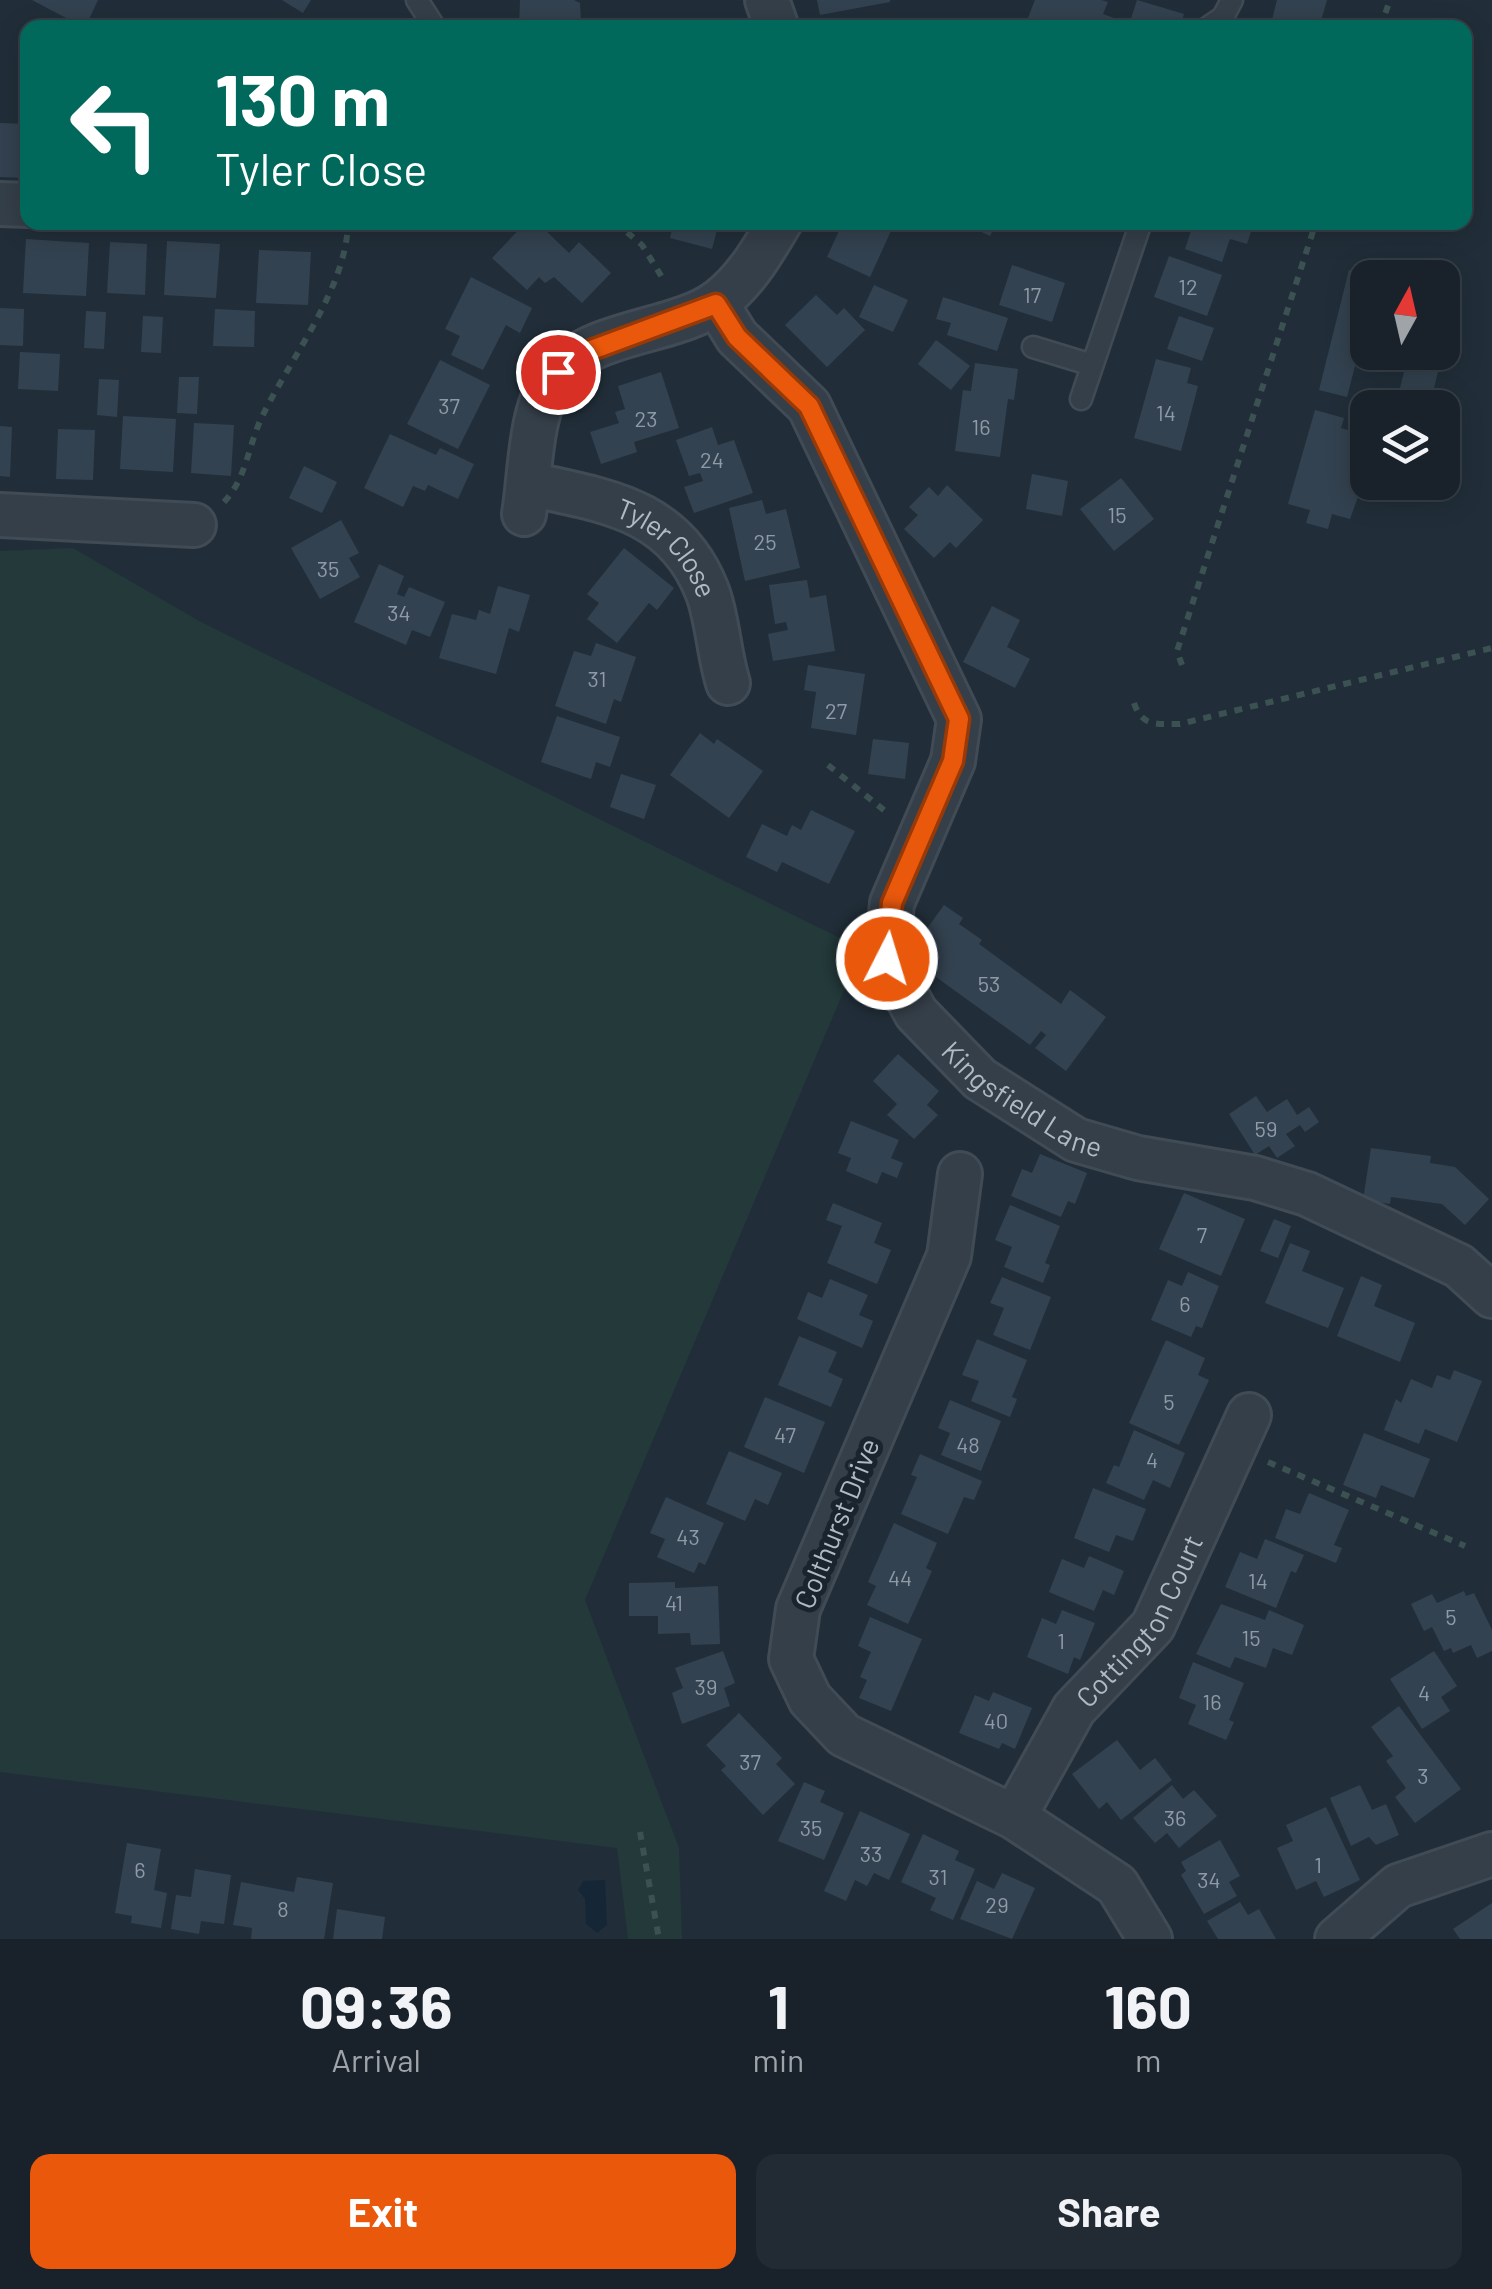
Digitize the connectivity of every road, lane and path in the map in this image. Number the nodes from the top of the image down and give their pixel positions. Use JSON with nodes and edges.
{"nodes":[{"id":1,"x":1232,"y":0,"type":"edge"},
{"id":2,"x":1218,"y":20,"type":"edge"},
{"id":3,"x":346,"y":230,"type":"edge"},
{"id":4,"x":624,"y":230,"type":"edge"},
{"id":5,"x":775,"y":230,"type":"edge"},
{"id":6,"x":1138,"y":230,"type":"edge"},
{"id":7,"x":1313,"y":230,"type":"edge"},
{"id":8,"x":700,"y":309,"type":"junction"},
{"id":9,"x":1033,"y":347,"type":"dead end"},
{"id":10,"x":1092,"y":365,"type":"junction"},
{"id":11,"x":1081,"y":399,"type":"dead end"},
{"id":12,"x":0,"y":515,"type":"edge"},
{"id":13,"x":194,"y":525,"type":"joint"},
{"id":14,"x":1492,"y":648,"type":"edge"},
{"id":15,"x":1182,"y":665,"type":"dead end"},
{"id":16,"x":728,"y":682,"type":"dead end"},
{"id":17,"x":1134,"y":702,"type":"dead end"},
{"id":18,"x":828,"y":765,"type":"dead end"},
{"id":19,"x":922,"y":833,"type":"junction"},
{"id":20,"x":960,"y":1174,"type":"dead end"},
{"id":21,"x":1492,"y":1296,"type":"edge"},
{"id":22,"x":1242,"y":1431,"type":"joint"},
{"id":23,"x":1464,"y":1546,"type":"dead end"},
{"id":24,"x":1014,"y":1816,"type":"junction"},
{"id":25,"x":640,"y":1832,"type":"dead end"},
{"id":26,"x":1492,"y":1854,"type":"edge"},
{"id":27,"x":659,"y":1939,"type":"edge"},
{"id":28,"x":1150,"y":1939,"type":"edge"},
{"id":29,"x":1337,"y":1939,"type":"edge"}],
"edges":[{"from":1,"to":2,"type":"lane"},
{"from":3,"to":13,"type":"path"},
{"from":4,"to":8,"type":"path"},
{"from":5,"to":8,"type":"street","name":"Tyler Close"},
{"from":6,"to":10,"type":"lane"},
{"from":7,"to":15,"type":"path"},
{"from":8,"to":16,"type":"street","name":"Tyler Close"},
{"from":8,"to":19,"type":"street","name":"Kingsfield Lane"},
{"from":9,"to":10,"type":"lane"},
{"from":10,"to":11,"type":"lane"},
{"from":12,"to":13,"type":"street"},
{"from":14,"to":17,"type":"path"},
{"from":18,"to":19,"type":"path"},
{"from":19,"to":21,"type":"street","name":"Kingsfield Lane"},
{"from":20,"to":24,"type":"street","name":"Colthurst Drive"},
{"from":22,"to":23,"type":"path"},
{"from":22,"to":24,"type":"street","name":"Cottington Court"},
{"from":24,"to":28,"type":"street","name":"Colthurst Drive"},
{"from":25,"to":27,"type":"path"},
{"from":26,"to":29,"type":"street"}]}
